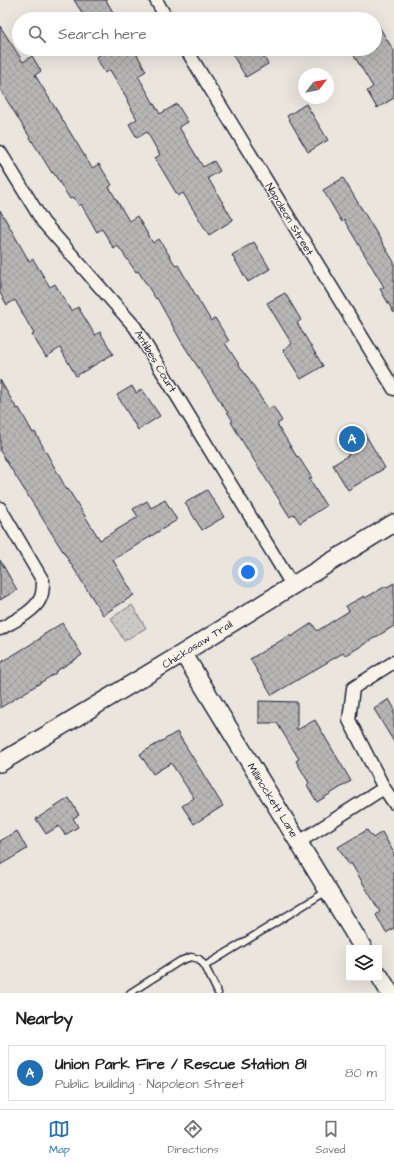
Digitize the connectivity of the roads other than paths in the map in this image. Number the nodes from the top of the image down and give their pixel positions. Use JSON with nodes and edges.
{"nodes":[{"id":1,"x":156,"y":0,"type":"edge"},
{"id":2,"x":163,"y":12,"type":"edge"},
{"id":3,"x":190,"y":56,"type":"edge"},
{"id":4,"x":0,"y":152,"type":"edge"},
{"id":5,"x":394,"y":389,"type":"edge"},
{"id":6,"x":0,"y":508,"type":"edge"},
{"id":7,"x":394,"y":523,"type":"edge"},
{"id":8,"x":292,"y":585,"type":"junction"},
{"id":9,"x":0,"y":629,"type":"edge"},
{"id":10,"x":183,"y":653,"type":"junction"},
{"id":11,"x":394,"y":662,"type":"edge"},
{"id":12,"x":0,"y":763,"type":"edge"},
{"id":13,"x":384,"y":788,"type":"junction"},
{"id":14,"x":394,"y":803,"type":"edge"},
{"id":15,"x":299,"y":842,"type":"junction"},
{"id":16,"x":328,"y":890,"type":"junction"},
{"id":17,"x":361,"y":945,"type":"edge"},
{"id":18,"x":205,"y":966,"type":"junction"},
{"id":19,"x":382,"y":980,"type":"edge"},
{"id":20,"x":130,"y":993,"type":"edge"},
{"id":21,"x":217,"y":993,"type":"edge"},
{"id":22,"x":390,"y":993,"type":"edge"}],
"edges":[{"from":1,"to":2,"type":"street"},
{"from":3,"to":5,"type":"street","name":"Napoleon Street"},
{"from":4,"to":8,"type":"street","name":"Antibes Court"},
{"from":6,"to":9,"type":"street"},
{"from":7,"to":8,"type":"street","name":"Chickasaw Trail"},
{"from":8,"to":10,"type":"street","name":"Chickasaw Trail"},
{"from":10,"to":12,"type":"street","name":"Chickasaw Trail"},
{"from":10,"to":15,"type":"street","name":"Millinockett Lane"},
{"from":11,"to":13,"type":"street"},
{"from":13,"to":14,"type":"street"},
{"from":13,"to":15,"type":"street"},
{"from":15,"to":16,"type":"street","name":"Millinockett Lane"},
{"from":16,"to":17,"type":"street","name":"Millinockett Lane"},
{"from":16,"to":18,"type":"lane"},
{"from":18,"to":20,"type":"lane"},
{"from":18,"to":21,"type":"lane"},
{"from":19,"to":22,"type":"street"}]}
